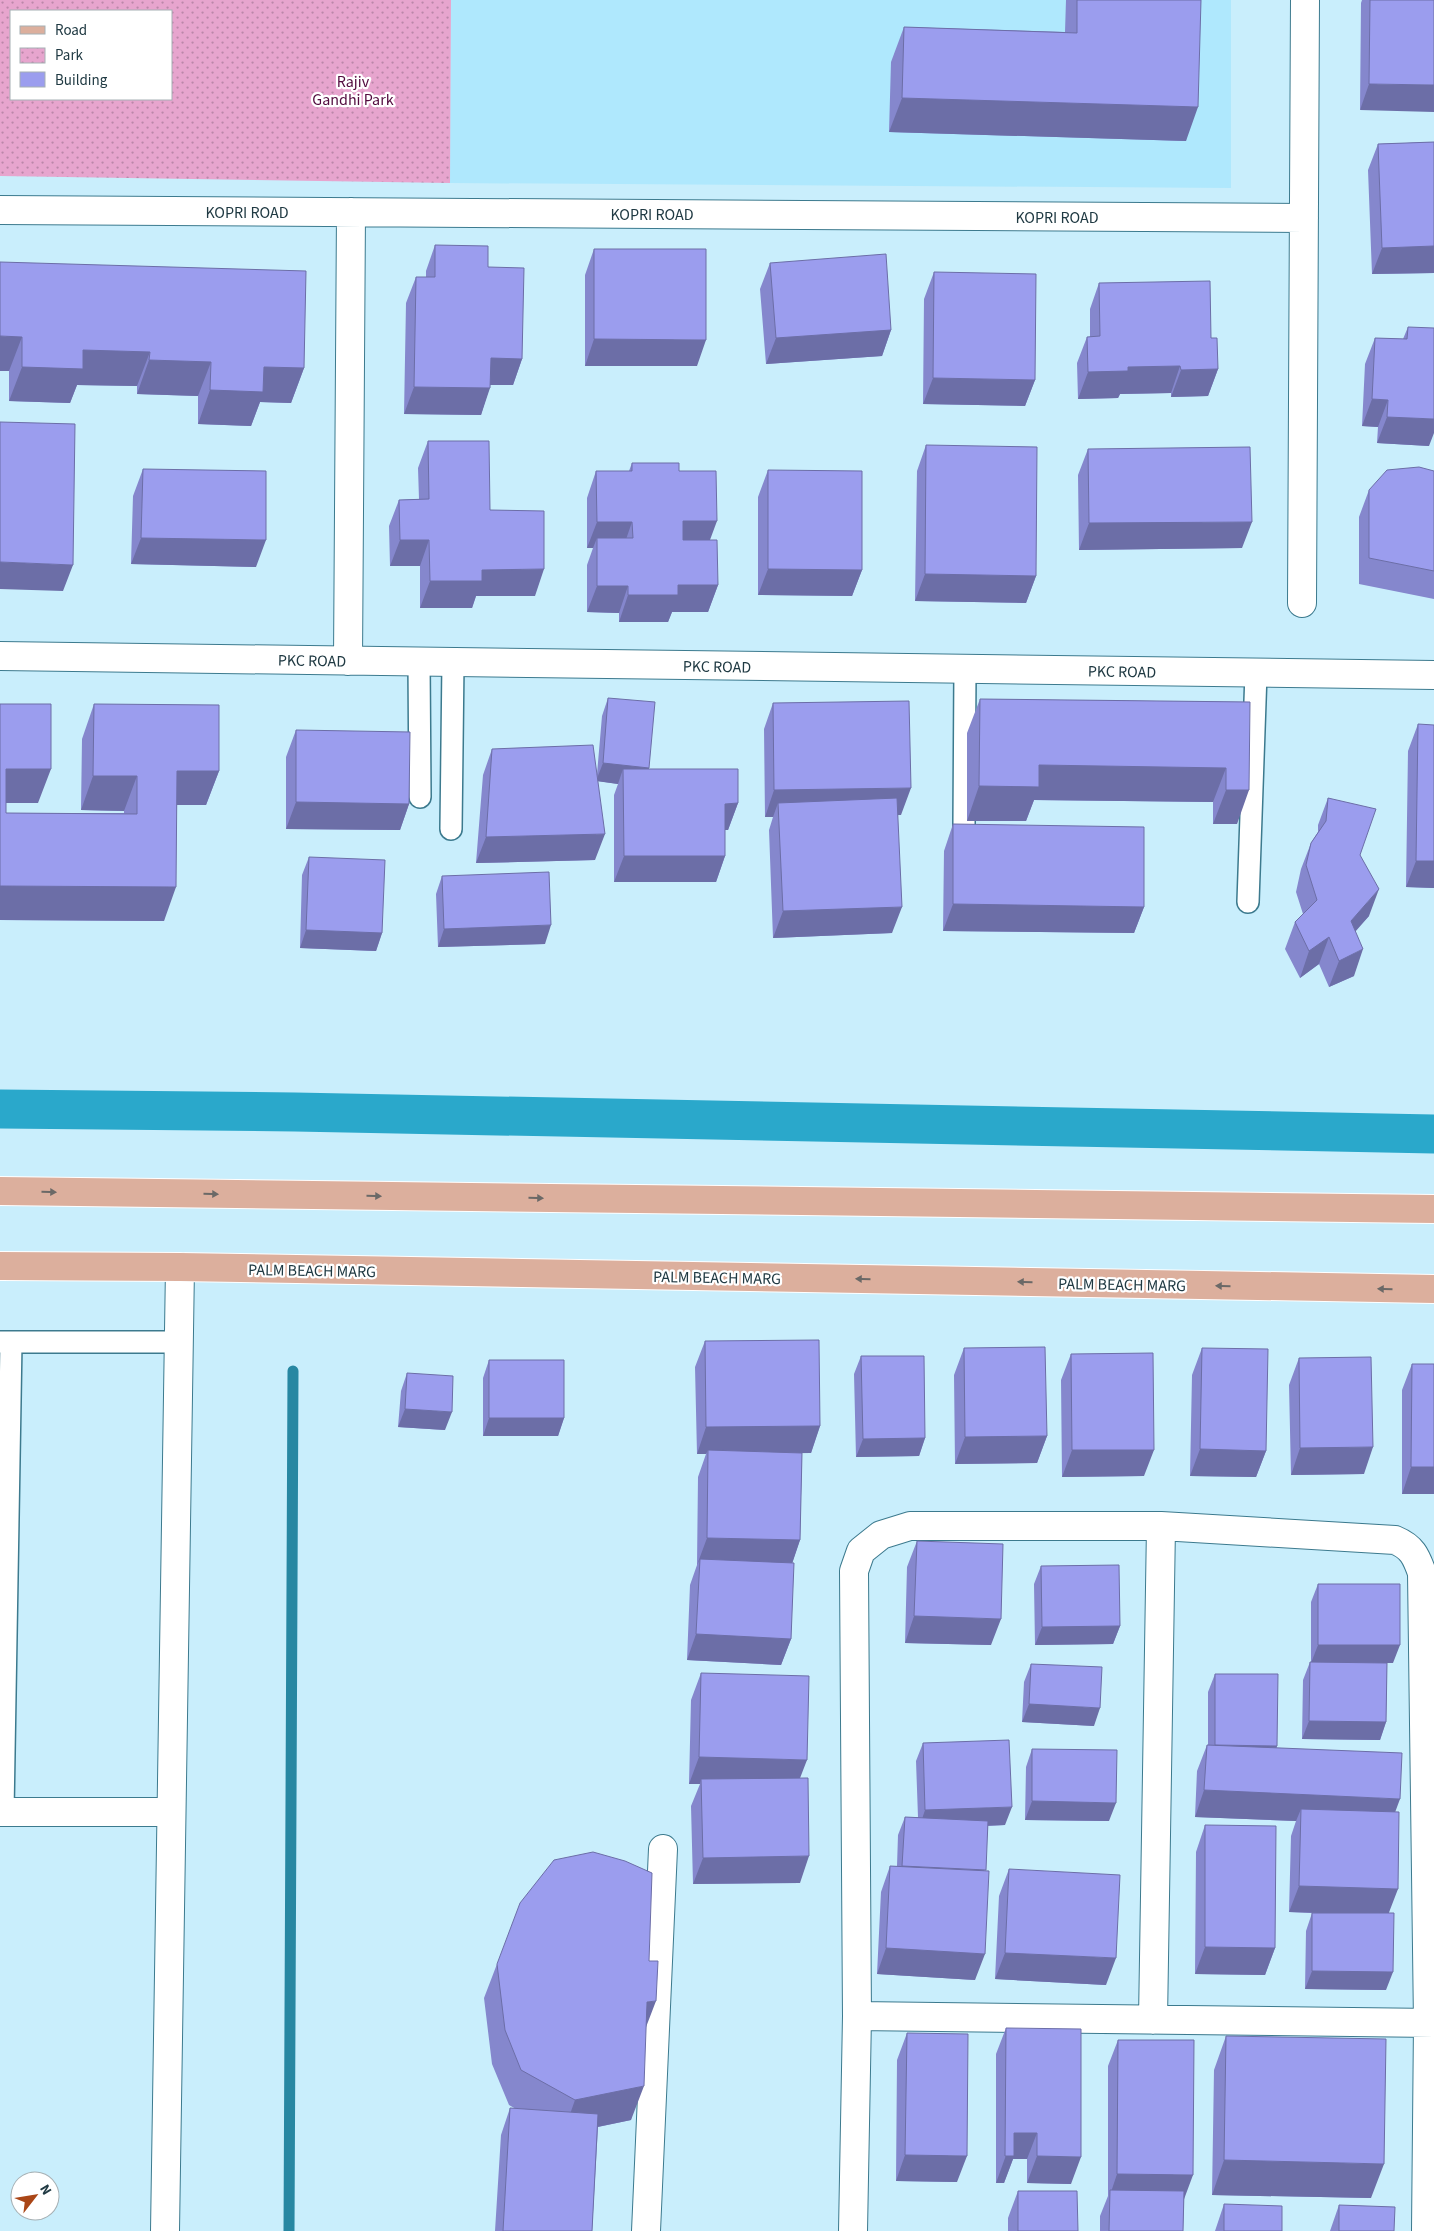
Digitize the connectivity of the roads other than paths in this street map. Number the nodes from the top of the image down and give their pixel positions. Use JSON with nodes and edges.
{"nodes":[{"id":1,"x":1305,"y":0,"type":"edge"},
{"id":2,"x":0,"y":210,"type":"edge"},
{"id":3,"x":351,"y":212,"type":"junction"},
{"id":4,"x":1304,"y":218,"type":"junction"},
{"id":5,"x":1302,"y":602,"type":"dead end"},
{"id":6,"x":0,"y":656,"type":"edge"},
{"id":7,"x":348,"y":660,"type":"junction"},
{"id":8,"x":419,"y":661,"type":"junction"},
{"id":9,"x":453,"y":662,"type":"junction"},
{"id":10,"x":965,"y":669,"type":"junction"},
{"id":11,"x":1256,"y":673,"type":"junction"},
{"id":12,"x":1434,"y":675,"type":"edge"},
{"id":13,"x":420,"y":797,"type":"dead end"},
{"id":14,"x":964,"y":826,"type":"edge"},
{"id":15,"x":451,"y":829,"type":"dead end"},
{"id":16,"x":1248,"y":902,"type":"dead end"},
{"id":17,"x":0,"y":1191,"type":"edge"},
{"id":18,"x":1434,"y":1209,"type":"edge"},
{"id":19,"x":0,"y":1266,"type":"edge"},
{"id":20,"x":180,"y":1267,"type":"junction"},
{"id":21,"x":1434,"y":1289,"type":"edge"},
{"id":22,"x":5,"y":1342,"type":"edge"},
{"id":23,"x":178,"y":1342,"type":"junction"},
{"id":24,"x":1161,"y":1526,"type":"junction"},
{"id":25,"x":1,"y":1812,"type":"edge"},
{"id":26,"x":171,"y":1812,"type":"junction"},
{"id":27,"x":663,"y":1849,"type":"dead end"},
{"id":28,"x":857,"y":2016,"type":"junction"},
{"id":29,"x":1153,"y":2020,"type":"junction"},
{"id":30,"x":1431,"y":2023,"type":"edge"},
{"id":31,"x":166,"y":2231,"type":"edge"},
{"id":32,"x":646,"y":2231,"type":"edge"},
{"id":33,"x":853,"y":2231,"type":"edge"},
{"id":34,"x":1426,"y":2231,"type":"edge"}],
"edges":[{"from":1,"to":4,"type":"street"},
{"from":2,"to":3,"type":"street","name":"KOPRI ROAD"},
{"from":3,"to":4,"type":"street","name":"KOPRI ROAD"},
{"from":3,"to":7,"type":"street"},
{"from":4,"to":5,"type":"street"},
{"from":6,"to":7,"type":"street","name":"PKC ROAD"},
{"from":7,"to":8,"type":"street","name":"PKC ROAD"},
{"from":8,"to":9,"type":"street","name":"PKC ROAD"},
{"from":8,"to":13,"type":"lane"},
{"from":9,"to":10,"type":"street","name":"PKC ROAD"},
{"from":9,"to":15,"type":"lane"},
{"from":10,"to":11,"type":"street","name":"PKC ROAD"},
{"from":10,"to":14,"type":"lane"},
{"from":11,"to":12,"type":"street","name":"PKC ROAD"},
{"from":11,"to":16,"type":"lane"},
{"from":17,"to":18,"type":"main road","one_way":true},
{"from":19,"to":20,"type":"main road","name":"PALM BEACH MARG"},
{"from":21,"to":20,"type":"main road","name":"PALM BEACH MARG","one_way":true},
{"from":20,"to":23,"type":"street"},
{"from":22,"to":23,"type":"lane"},
{"from":22,"to":25,"type":"lane"},
{"from":23,"to":26,"type":"street"},
{"from":24,"to":28,"type":"street"},
{"from":24,"to":29,"type":"street"},
{"from":24,"to":30,"type":"street"},
{"from":25,"to":26,"type":"street"},
{"from":26,"to":31,"type":"street"},
{"from":27,"to":32,"type":"street"},
{"from":28,"to":29,"type":"street"},
{"from":28,"to":33,"type":"street"},
{"from":29,"to":30,"type":"street"},
{"from":30,"to":34,"type":"street"}]}
